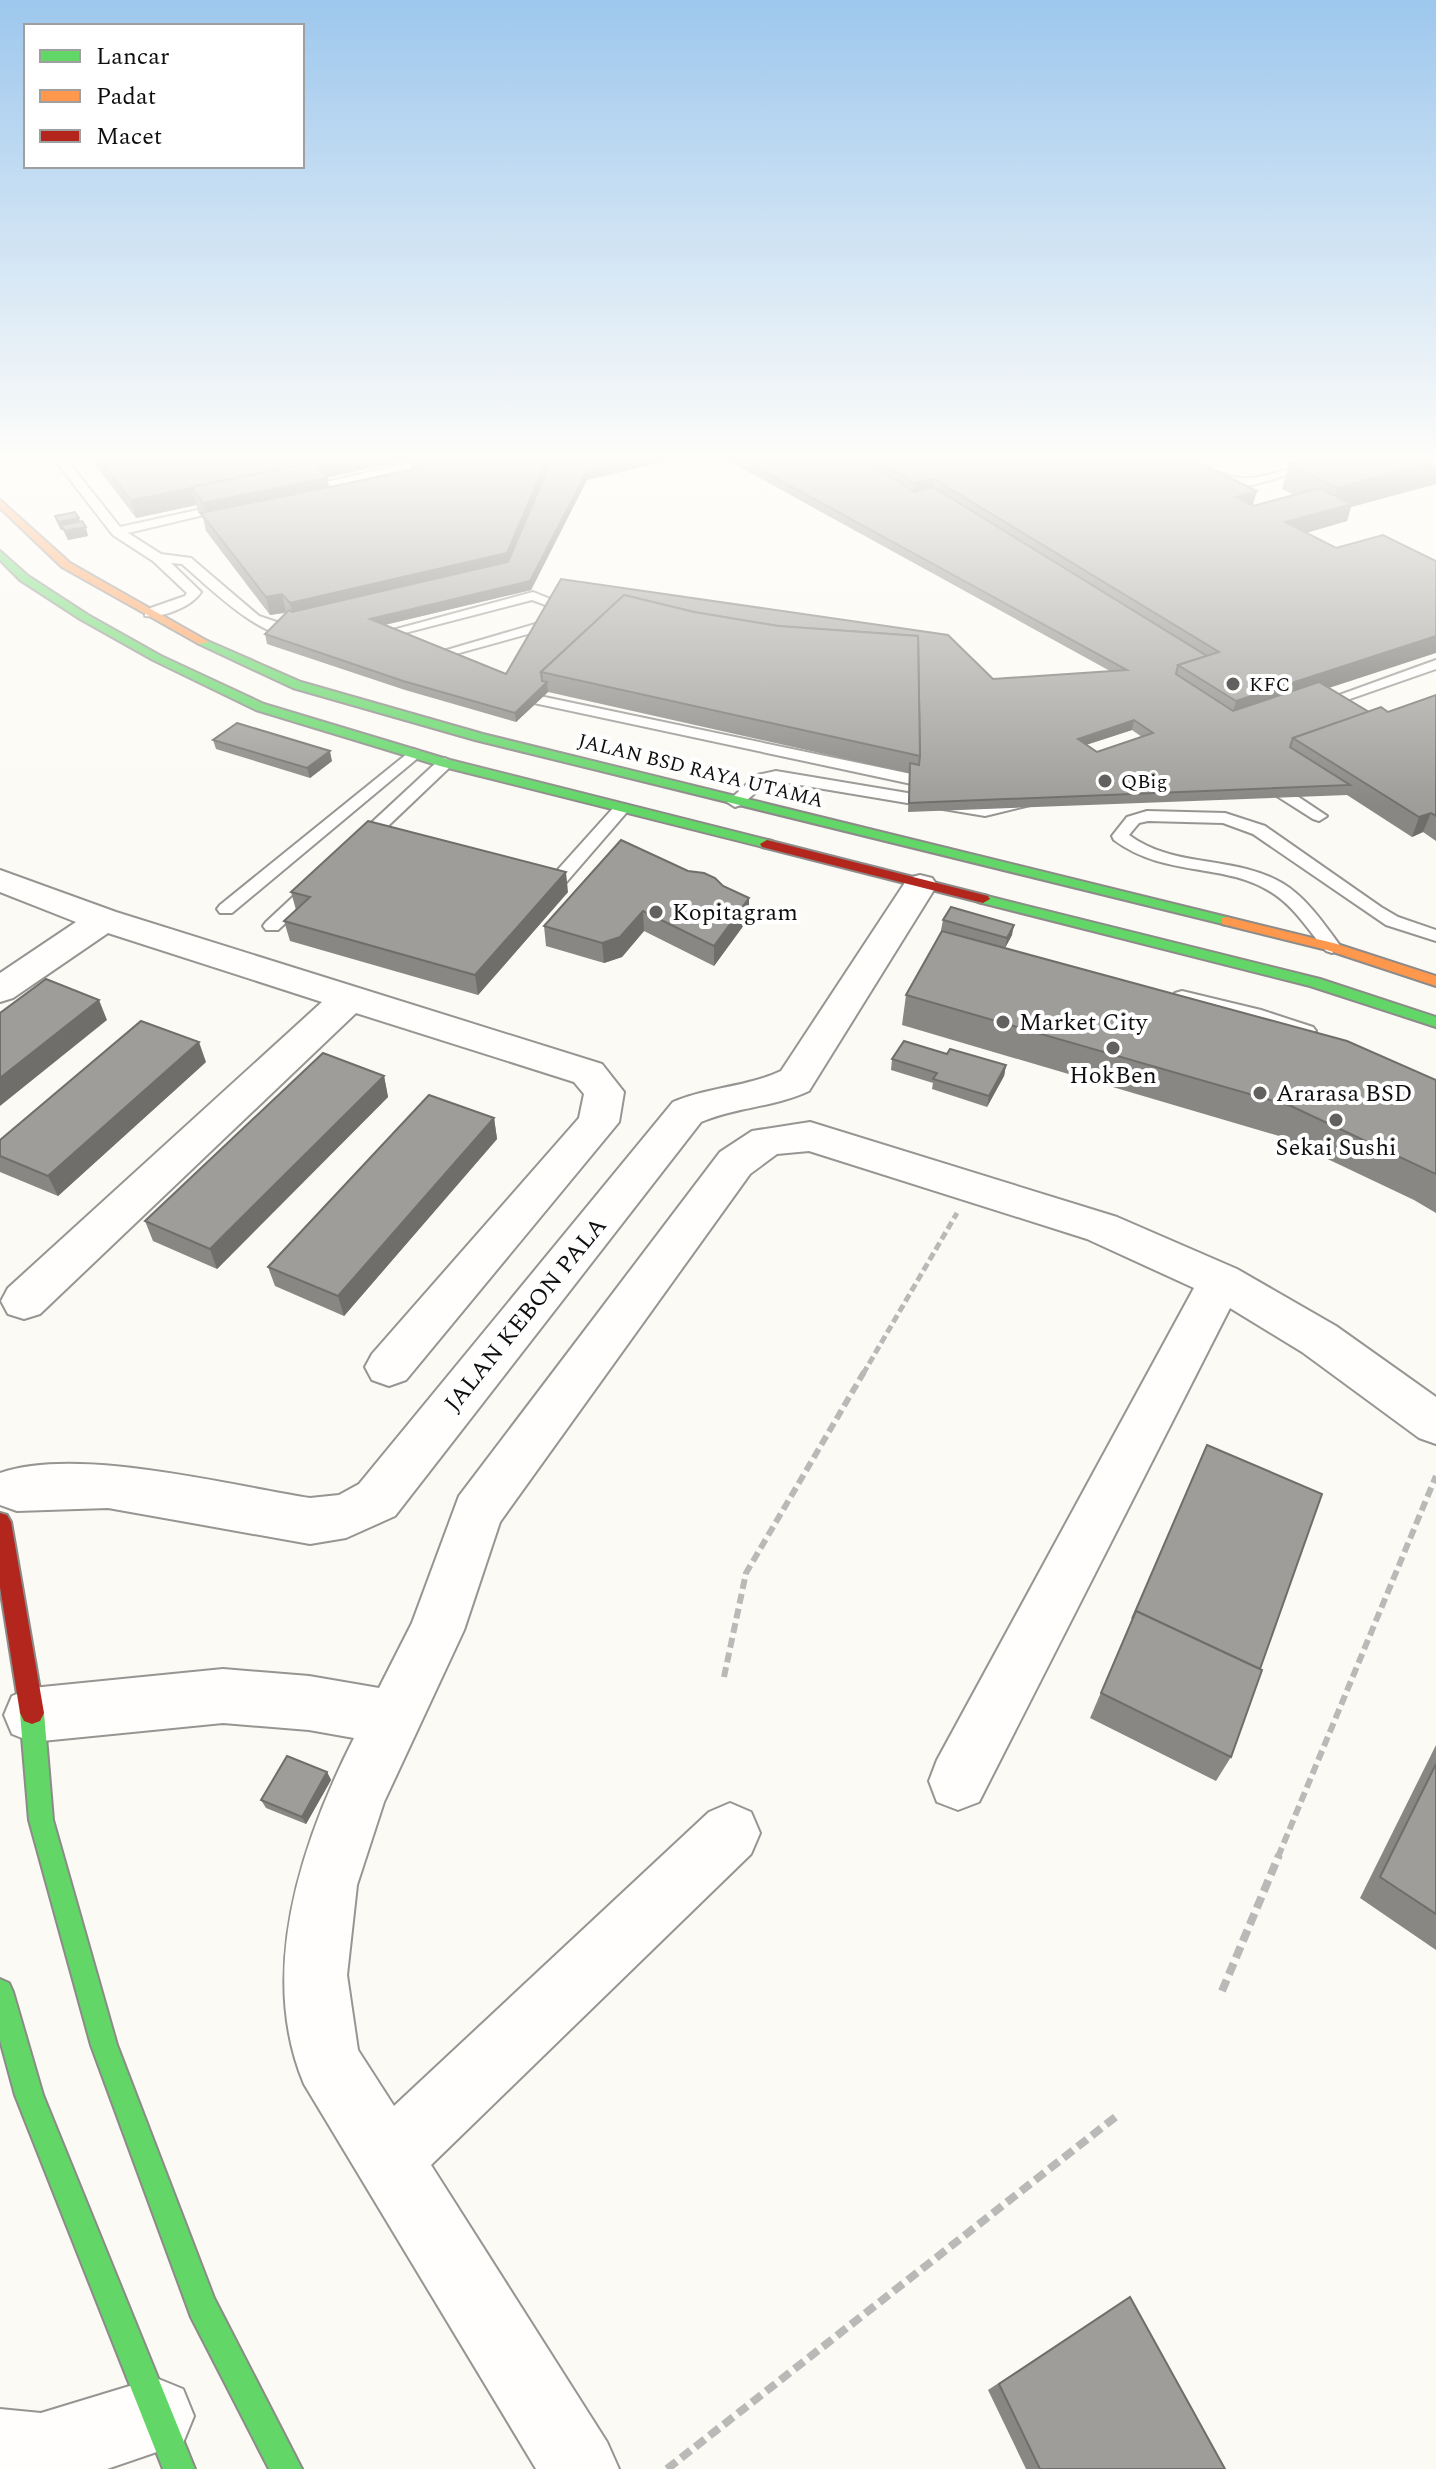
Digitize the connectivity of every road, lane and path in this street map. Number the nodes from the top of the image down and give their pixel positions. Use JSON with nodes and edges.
{"nodes":[{"id":1,"x":9,"y":574,"type":"edge"},
{"id":2,"x":84,"y":574,"type":"edge"},
{"id":3,"x":175,"y":574,"type":"edge"},
{"id":4,"x":201,"y":574,"type":"edge"},
{"id":5,"x":508,"y":585,"type":"edge"},
{"id":6,"x":533,"y":596,"type":"junction"},
{"id":7,"x":150,"y":613,"type":"junction"},
{"id":8,"x":323,"y":641,"type":"edge"},
{"id":9,"x":353,"y":642,"type":"edge"},
{"id":10,"x":1436,"y":664,"type":"edge"},
{"id":11,"x":431,"y":672,"type":"edge"},
{"id":12,"x":488,"y":688,"type":"edge"},
{"id":13,"x":1309,"y":704,"type":"edge"},
{"id":14,"x":413,"y":754,"type":"junction"},
{"id":15,"x":445,"y":763,"type":"junction"},
{"id":16,"x":1255,"y":775,"type":"edge"},
{"id":17,"x":948,"y":786,"type":"edge"},
{"id":18,"x":1043,"y":797,"type":"edge"},
{"id":19,"x":735,"y":802,"type":"junction"},
{"id":20,"x":621,"y":809,"type":"junction"},
{"id":21,"x":1319,"y":816,"type":"dead end"},
{"id":22,"x":1254,"y":838,"type":"dead end"},
{"id":23,"x":349,"y":854,"type":"edge"},
{"id":24,"x":528,"y":874,"type":"edge"},
{"id":25,"x":327,"y":875,"type":"edge"},
{"id":26,"x":0,"y":880,"type":"edge"},
{"id":27,"x":920,"y":885,"type":"junction"},
{"id":28,"x":1150,"y":901,"type":"junction"},
{"id":29,"x":226,"y":909,"type":"dead end"},
{"id":30,"x":103,"y":920,"type":"junction"},
{"id":31,"x":272,"y":926,"type":"dead end"},
{"id":32,"x":1436,"y":936,"type":"edge"},
{"id":33,"x":1141,"y":938,"type":"junction"},
{"id":34,"x":1436,"y":943,"type":"edge"},
{"id":35,"x":1332,"y":947,"type":"junction"},
{"id":36,"x":1436,"y":981,"type":"edge"},
{"id":37,"x":0,"y":990,"type":"edge"},
{"id":38,"x":1160,"y":992,"type":"edge"},
{"id":39,"x":350,"y":997,"type":"junction"},
{"id":40,"x":1436,"y":1022,"type":"edge"},
{"id":41,"x":1326,"y":1038,"type":"edge"},
{"id":42,"x":971,"y":1189,"type":"junction"},
{"id":43,"x":1221,"y":1281,"type":"junction"},
{"id":44,"x":24,"y":1301,"type":"dead end"},
{"id":45,"x":389,"y":1367,"type":"dead end"},
{"id":46,"x":1436,"y":1424,"type":"edge"},
{"id":47,"x":1436,"y":1476,"type":"edge"},
{"id":48,"x":8,"y":1505,"type":"edge"},
{"id":49,"x":724,"y":1677,"type":"dead end"},
{"id":50,"x":32,"y":1715,"type":"junction"},
{"id":51,"x":393,"y":1718,"type":"junction"},
{"id":52,"x":958,"y":1781,"type":"dead end"},
{"id":53,"x":730,"y":1833,"type":"dead end"},
{"id":54,"x":1222,"y":1991,"type":"dead end"},
{"id":55,"x":0,"y":1992,"type":"edge"},
{"id":56,"x":14,"y":2108,"type":"edge"},
{"id":57,"x":1118,"y":2115,"type":"dead end"},
{"id":58,"x":388,"y":2159,"type":"junction"},
{"id":59,"x":167,"y":2442,"type":"edge"},
{"id":60,"x":25,"y":2456,"type":"edge"},
{"id":61,"x":286,"y":2469,"type":"edge"},
{"id":62,"x":580,"y":2469,"type":"edge"},
{"id":63,"x":667,"y":2469,"type":"edge"}],
"edges":[{"from":1,"to":14,"type":"main road"},
{"from":2,"to":7,"type":"main road","name":"JALAN BSD RAYA UTAMA"},
{"from":3,"to":7,"type":"lane"},
{"from":4,"to":8,"type":"lane"},
{"from":5,"to":6,"type":"lane"},
{"from":6,"to":9,"type":"lane"},
{"from":6,"to":11,"type":"lane"},
{"from":7,"to":19,"type":"main road","name":"JALAN BSD RAYA UTAMA"},
{"from":10,"to":13,"type":"lane"},
{"from":12,"to":17,"type":"lane"},
{"from":14,"to":15,"type":"main road"},
{"from":14,"to":29,"type":"lane"},
{"from":15,"to":20,"type":"main road"},
{"from":15,"to":23,"type":"lane"},
{"from":16,"to":21,"type":"lane"},
{"from":18,"to":19,"type":"lane"},
{"from":19,"to":28,"type":"main road","name":"JALAN BSD RAYA UTAMA"},
{"from":20,"to":24,"type":"lane"},
{"from":20,"to":27,"type":"main road"},
{"from":22,"to":34,"type":"lane"},
{"from":25,"to":31,"type":"lane"},
{"from":26,"to":30,"type":"street"},
{"from":27,"to":33,"type":"main road"},
{"from":27,"to":48,"type":"street","name":"JALAN KEBON PALA"},
{"from":28,"to":33,"type":"main road"},
{"from":28,"to":35,"type":"main road","name":"JALAN BSD RAYA UTAMA"},
{"from":30,"to":37,"type":"street"},
{"from":30,"to":39,"type":"street"},
{"from":32,"to":35,"type":"lane"},
{"from":33,"to":40,"type":"main road"},
{"from":35,"to":36,"type":"main road","name":"JALAN BSD RAYA UTAMA"},
{"from":38,"to":41,"type":"lane"},
{"from":39,"to":44,"type":"street"},
{"from":39,"to":45,"type":"street"},
{"from":42,"to":43,"type":"street"},
{"from":42,"to":49,"type":"path"},
{"from":42,"to":51,"type":"street"},
{"from":43,"to":46,"type":"street"},
{"from":43,"to":52,"type":"street"},
{"from":47,"to":54,"type":"path"},
{"from":48,"to":50,"type":"main road"},
{"from":50,"to":51,"type":"street"},
{"from":50,"to":61,"type":"main road"},
{"from":51,"to":58,"type":"street"},
{"from":53,"to":58,"type":"street"},
{"from":55,"to":56,"type":"main road"},
{"from":56,"to":59,"type":"main road"},
{"from":57,"to":63,"type":"path"},
{"from":58,"to":62,"type":"street"},
{"from":59,"to":60,"type":"street"}]}
